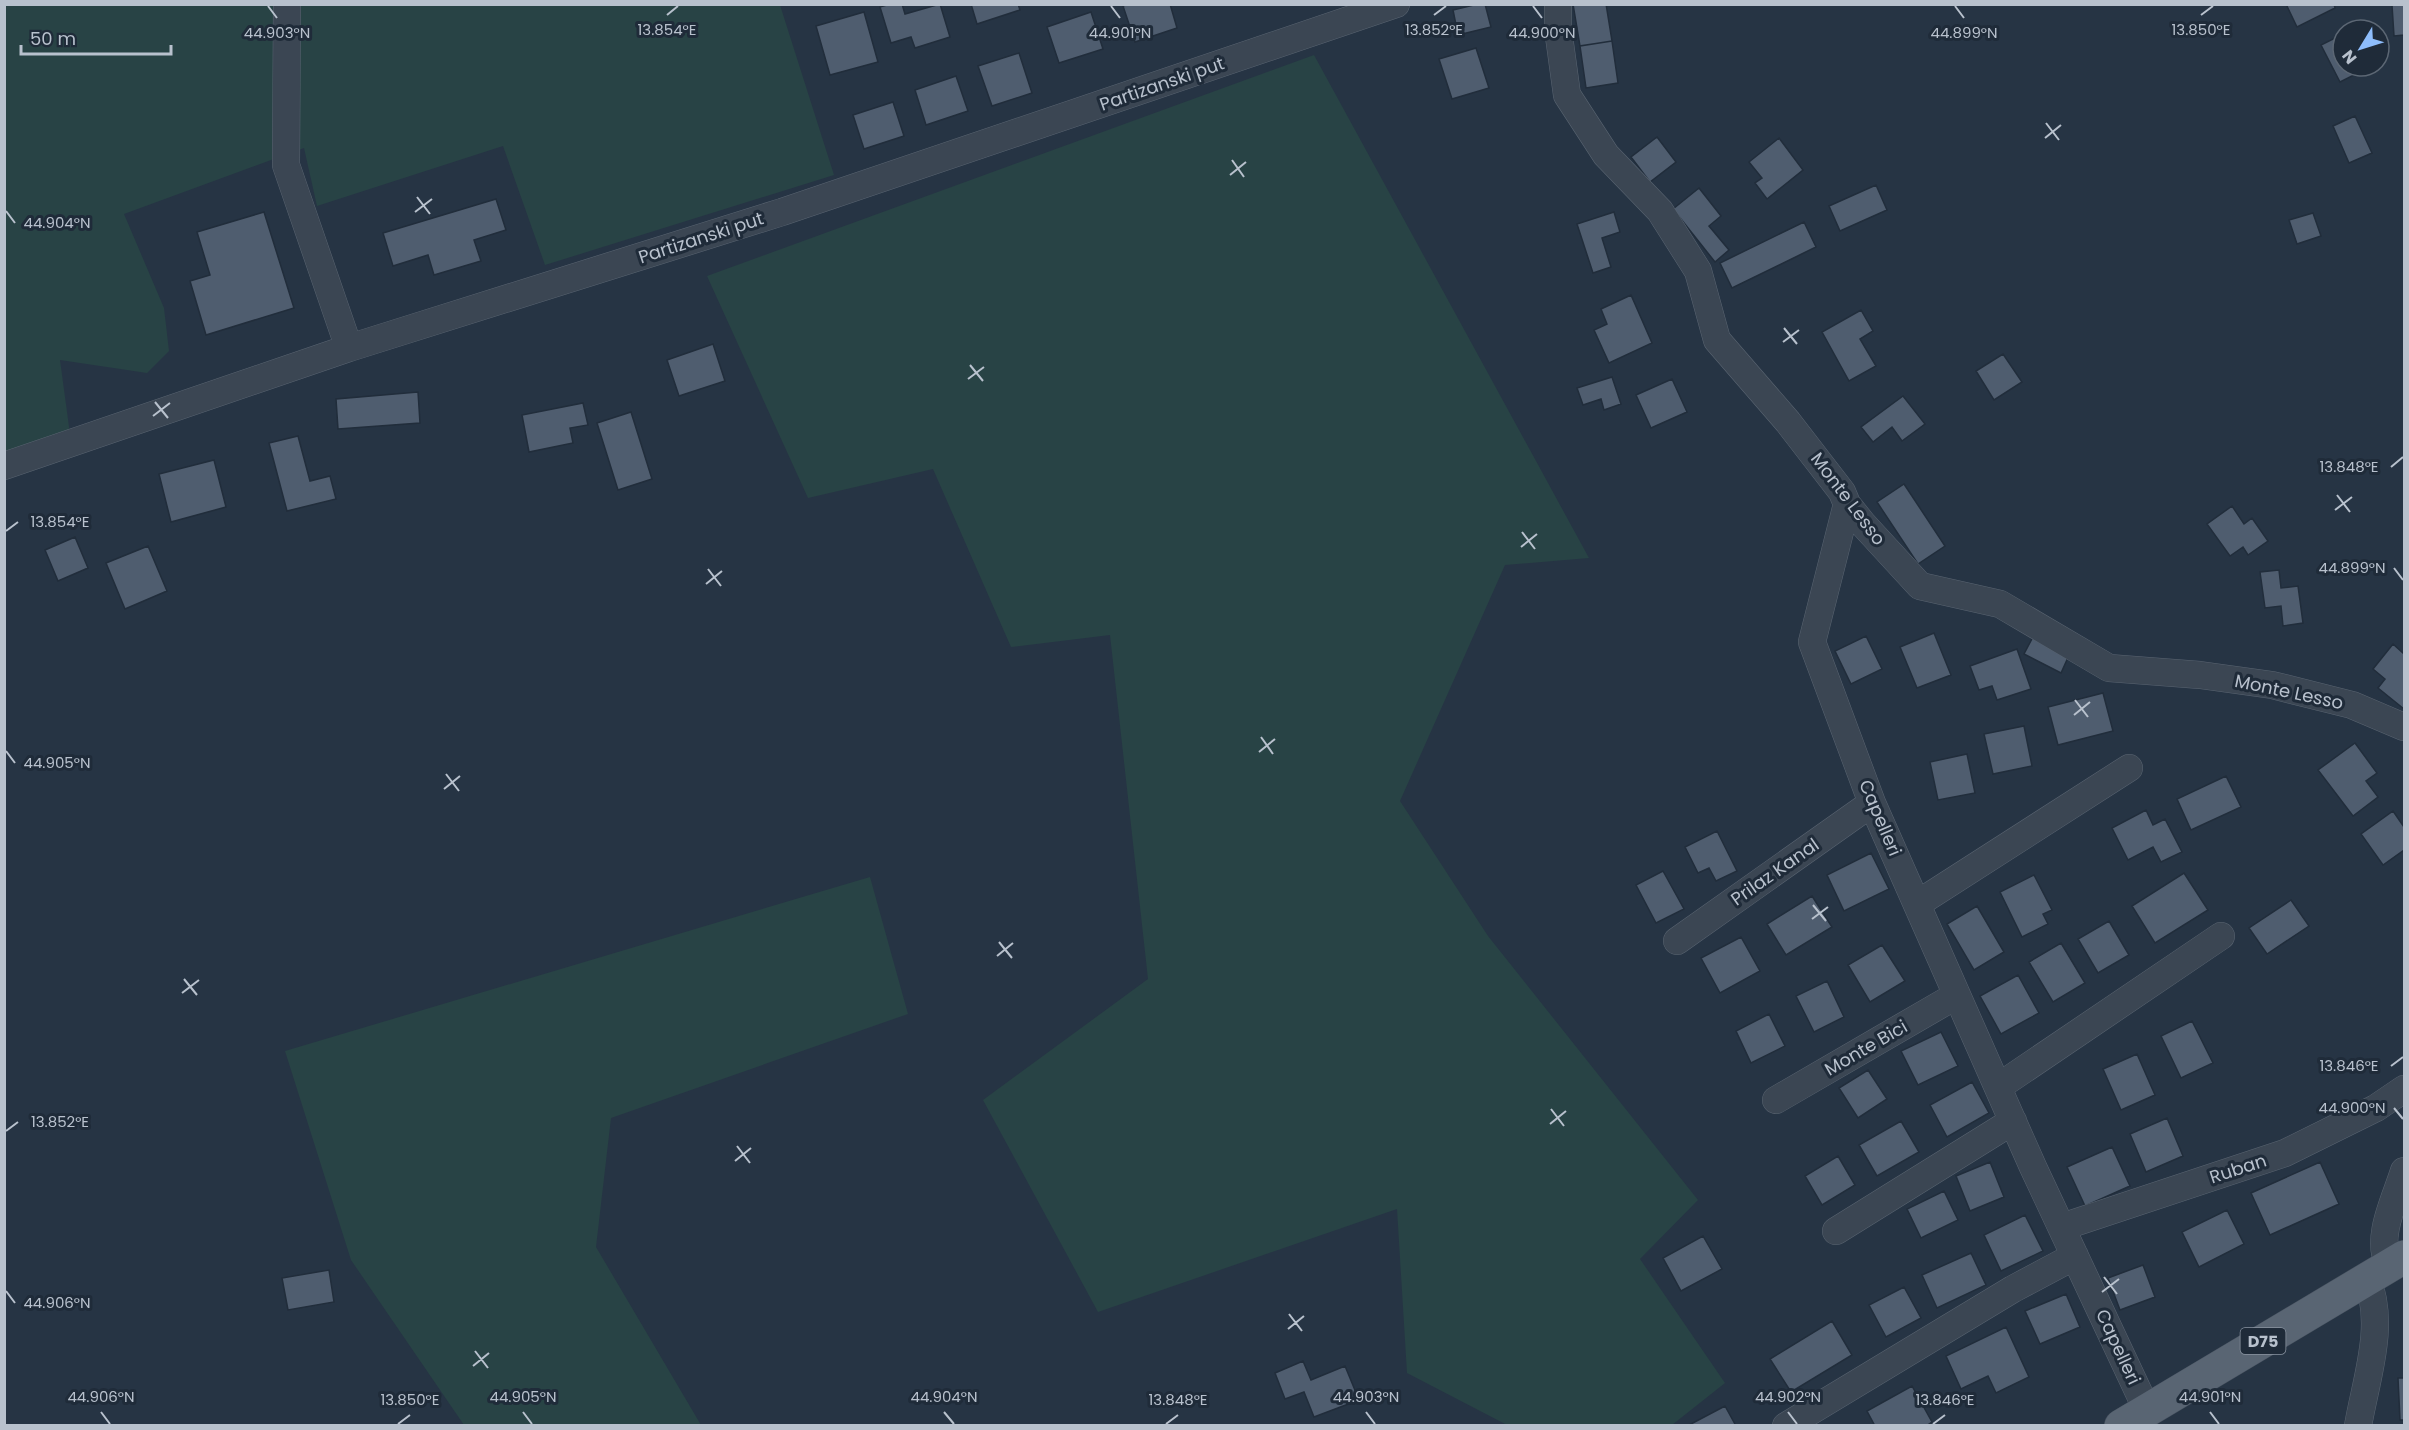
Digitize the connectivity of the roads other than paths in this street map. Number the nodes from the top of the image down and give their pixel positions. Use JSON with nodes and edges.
{"nodes":[{"id":1,"x":287,"y":4,"type":"edge"},
{"id":2,"x":1396,"y":4,"type":"edge"},
{"id":3,"x":1558,"y":4,"type":"edge"},
{"id":4,"x":1351,"y":12,"type":"edge"},
{"id":5,"x":349,"y":348,"type":"junction"},
{"id":6,"x":4,"y":466,"type":"edge"},
{"id":7,"x":1846,"y":504,"type":"junction"},
{"id":8,"x":2404,"y":727,"type":"edge"},
{"id":9,"x":2129,"y":768,"type":"dead end"},
{"id":10,"x":1872,"y":803,"type":"junction"},
{"id":11,"x":1917,"y":904,"type":"junction"},
{"id":12,"x":2221,"y":936,"type":"dead end"},
{"id":13,"x":1677,"y":941,"type":"dead end"},
{"id":14,"x":1957,"y":995,"type":"junction"},
{"id":15,"x":1998,"y":1087,"type":"junction"},
{"id":16,"x":2404,"y":1089,"type":"edge"},
{"id":17,"x":1776,"y":1100,"type":"dead end"},
{"id":18,"x":2013,"y":1121,"type":"junction"},
{"id":19,"x":2404,"y":1171,"type":"edge"},
{"id":20,"x":2062,"y":1227,"type":"junction"},
{"id":21,"x":1836,"y":1232,"type":"dead end"},
{"id":22,"x":2075,"y":1256,"type":"junction"},
{"id":23,"x":2387,"y":1268,"type":"edge"},
{"id":24,"x":2134,"y":1418,"type":"edge"},
{"id":25,"x":1786,"y":1425,"type":"edge"},
{"id":26,"x":2358,"y":1425,"type":"edge"}],
"edges":[{"from":1,"to":5,"type":"street"},
{"from":2,"to":4,"type":"street","name":"Partizanski put"},
{"from":3,"to":7,"type":"street","name":"Monte Lesso"},
{"from":4,"to":5,"type":"street","name":"Partizanski put"},
{"from":5,"to":6,"type":"street","name":"Partizanski put"},
{"from":7,"to":8,"type":"street","name":"Monte Lesso"},
{"from":7,"to":10,"type":"street","name":"Capelleri"},
{"from":9,"to":11,"type":"street"},
{"from":10,"to":11,"type":"street","name":"Capelleri"},
{"from":10,"to":13,"type":"street","name":"Prilaz Kanal"},
{"from":11,"to":14,"type":"street","name":"Capelleri"},
{"from":12,"to":15,"type":"street"},
{"from":14,"to":15,"type":"street","name":"Capelleri"},
{"from":14,"to":17,"type":"street","name":"Monte Bici"},
{"from":15,"to":18,"type":"street","name":"Capelleri"},
{"from":16,"to":20,"type":"street","name":"Ruban"},
{"from":18,"to":20,"type":"street","name":"Capelleri"},
{"from":18,"to":21,"type":"street"},
{"from":19,"to":23,"type":"street"},
{"from":20,"to":22,"type":"street","name":"Capelleri"},
{"from":22,"to":24,"type":"street","name":"Capelleri"},
{"from":22,"to":25,"type":"street"},
{"from":23,"to":24,"type":"main road","number":"D75"},
{"from":23,"to":26,"type":"street"}]}
